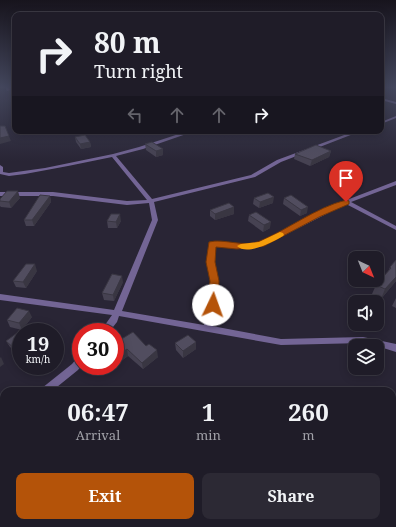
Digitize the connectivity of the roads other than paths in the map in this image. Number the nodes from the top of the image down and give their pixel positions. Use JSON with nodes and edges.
{"nodes":[{"id":1,"x":396,"y":117,"type":"edge"},
{"id":2,"x":384,"y":122,"type":"edge"},
{"id":3,"x":183,"y":134,"type":"edge"},
{"id":4,"x":351,"y":134,"type":"edge"},
{"id":5,"x":113,"y":155,"type":"junction"},
{"id":6,"x":0,"y":168,"type":"edge"},
{"id":7,"x":396,"y":183,"type":"edge"},
{"id":8,"x":0,"y":194,"type":"edge"},
{"id":9,"x":151,"y":201,"type":"junction"},
{"id":10,"x":346,"y":202,"type":"junction"},
{"id":11,"x":396,"y":228,"type":"edge"},
{"id":12,"x":0,"y":297,"type":"edge"},
{"id":13,"x":117,"y":313,"type":"junction"},
{"id":14,"x":112,"y":323,"type":"edge"},
{"id":15,"x":207,"y":328,"type":"junction"},
{"id":16,"x":396,"y":348,"type":"edge"},
{"id":17,"x":72,"y":369,"type":"edge"},
{"id":18,"x":49,"y":387,"type":"edge"}],
"edges":[{"from":1,"to":2,"type":"street"},
{"from":3,"to":5,"type":"street"},
{"from":4,"to":9,"type":"street"},
{"from":5,"to":6,"type":"street"},
{"from":5,"to":9,"type":"street"},
{"from":7,"to":10,"type":"street"},
{"from":8,"to":9,"type":"street"},
{"from":9,"to":13,"type":"street"},
{"from":10,"to":11,"type":"street"},
{"from":10,"to":15,"type":"street"},
{"from":12,"to":13,"type":"street"},
{"from":13,"to":14,"type":"street"},
{"from":13,"to":15,"type":"street"},
{"from":15,"to":16,"type":"street"},
{"from":17,"to":18,"type":"street"}]}
